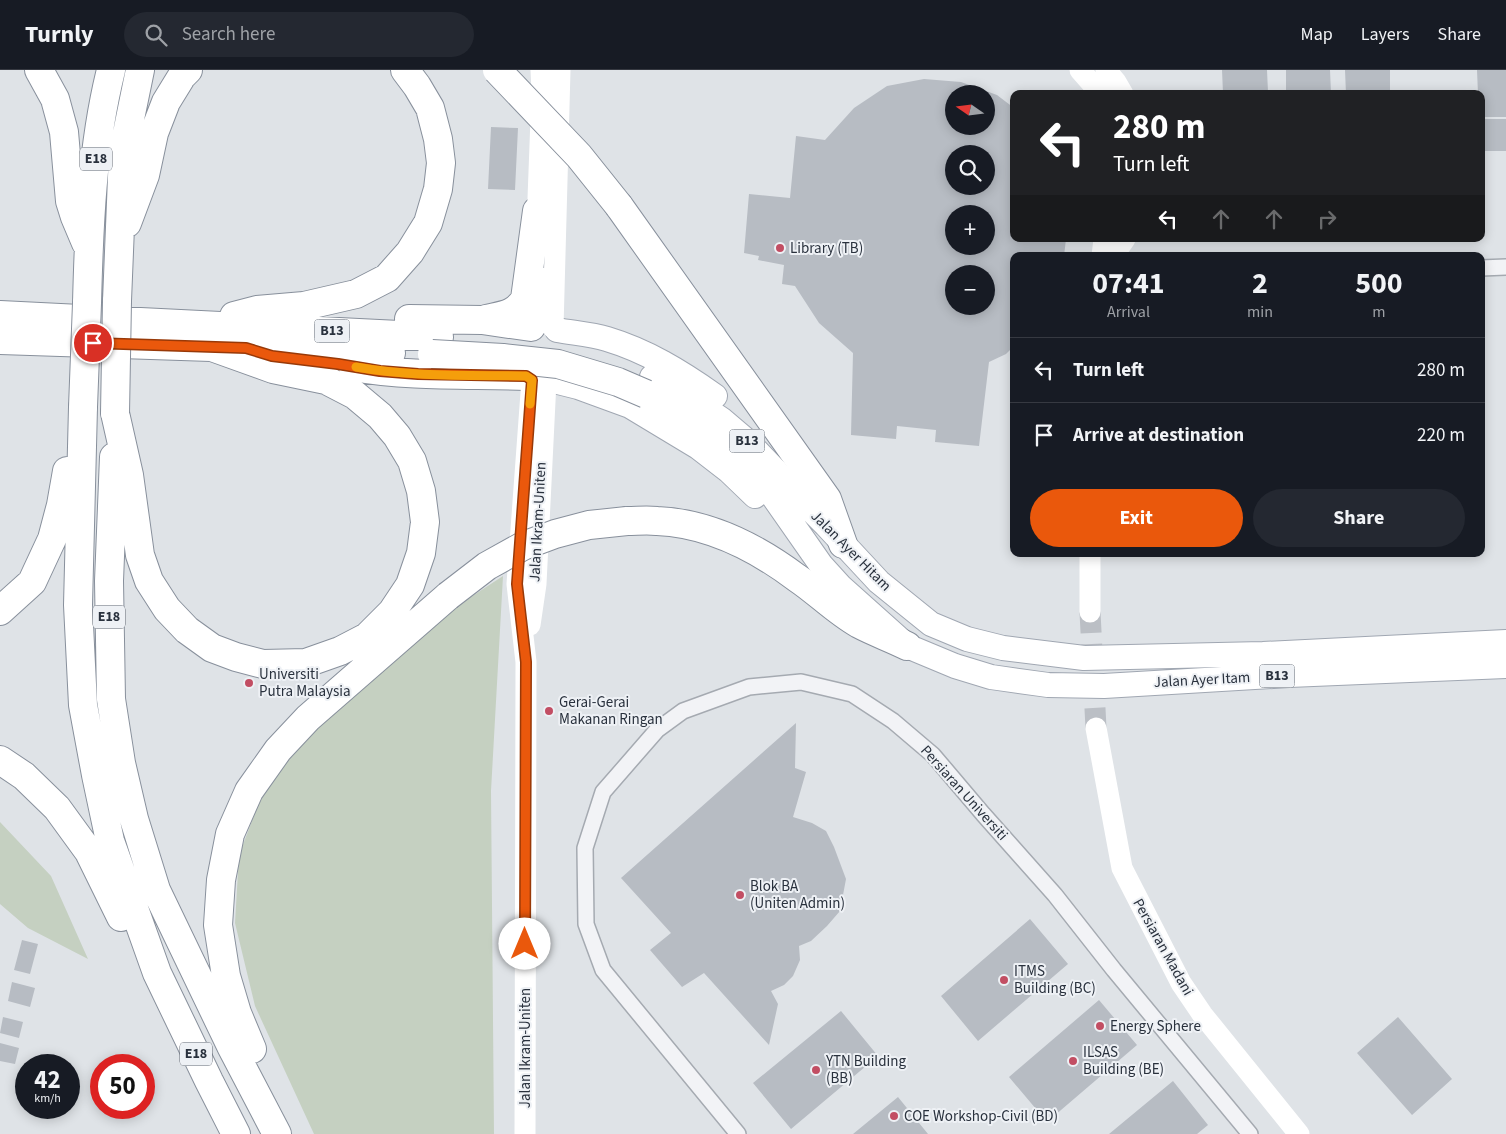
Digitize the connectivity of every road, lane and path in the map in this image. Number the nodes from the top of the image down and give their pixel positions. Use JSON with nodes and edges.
{"nodes":[{"id":1,"x":39,"y":70,"type":"edge"},
{"id":2,"x":111,"y":70,"type":"edge"},
{"id":3,"x":140,"y":70,"type":"edge"},
{"id":4,"x":188,"y":70,"type":"edge"},
{"id":5,"x":405,"y":70,"type":"edge"},
{"id":6,"x":497,"y":70,"type":"edge"},
{"id":7,"x":541,"y":70,"type":"edge"},
{"id":8,"x":560,"y":70,"type":"edge"},
{"id":9,"x":1080,"y":70,"type":"edge"},
{"id":10,"x":1106,"y":70,"type":"edge"},
{"id":11,"x":1098,"y":90,"type":"edge"},
{"id":12,"x":1121,"y":90,"type":"edge"},
{"id":13,"x":537,"y":211,"type":"junction"},
{"id":14,"x":118,"y":245,"type":"junction"},
{"id":15,"x":88,"y":249,"type":"junction"},
{"id":16,"x":1506,"y":267,"type":"edge"},
{"id":17,"x":1485,"y":268,"type":"edge"},
{"id":18,"x":482,"y":320,"type":"junction"},
{"id":19,"x":226,"y":326,"type":"junction"},
{"id":20,"x":3,"y":328,"type":"edge"},
{"id":21,"x":545,"y":328,"type":"junction"},
{"id":22,"x":202,"y":336,"type":"junction"},
{"id":23,"x":436,"y":346,"type":"junction"},
{"id":24,"x":246,"y":348,"type":"junction"},
{"id":25,"x":538,"y":379,"type":"junction"},
{"id":26,"x":649,"y":386,"type":"junction"},
{"id":27,"x":115,"y":413,"type":"junction"},
{"id":28,"x":82,"y":415,"type":"junction"},
{"id":29,"x":835,"y":535,"type":"junction"},
{"id":30,"x":806,"y":545,"type":"junction"},
{"id":31,"x":1090,"y":557,"type":"edge"},
{"id":32,"x":0,"y":611,"type":"edge"},
{"id":33,"x":1090,"y":612,"type":"tunnel mouth"},
{"id":34,"x":1506,"y":642,"type":"edge"},
{"id":35,"x":907,"y":646,"type":"junction"},
{"id":36,"x":1084,"y":658,"type":"joint"},
{"id":37,"x":1506,"y":666,"type":"edge"},
{"id":38,"x":1048,"y":685,"type":"joint"},
{"id":39,"x":1096,"y":728,"type":"tunnel mouth"},
{"id":40,"x":0,"y":760,"type":"edge"},
{"id":41,"x":157,"y":973,"type":"junction"},
{"id":42,"x":236,"y":1134,"type":"edge"},
{"id":43,"x":277,"y":1134,"type":"edge"},
{"id":44,"x":284,"y":1134,"type":"edge"},
{"id":45,"x":525,"y":1134,"type":"edge"},
{"id":46,"x":738,"y":1134,"type":"edge"},
{"id":47,"x":1250,"y":1134,"type":"edge"},
{"id":48,"x":1299,"y":1134,"type":"edge"}],
"edges":[{"from":1,"to":15,"type":"highway"},
{"from":2,"to":15,"type":"highway","number":"E18"},
{"from":3,"to":14,"type":"highway","number":"E18"},
{"from":4,"to":14,"type":"highway"},
{"from":5,"to":22,"type":"highway"},
{"from":6,"to":29,"type":"highway","bridge":true},
{"from":7,"to":13,"type":"main road"},
{"from":8,"to":21,"type":"main road"},
{"from":9,"to":11,"type":"main road"},
{"from":10,"to":12,"type":"main road"},
{"from":13,"to":18,"type":"highway"},
{"from":13,"to":21,"type":"main road"},
{"from":14,"to":27,"type":"highway","number":"E18","bridge":true},
{"from":15,"to":28,"type":"highway","number":"E18","bridge":true},
{"from":16,"to":17,"type":"street"},
{"from":18,"to":19,"type":"highway"},
{"from":18,"to":21,"type":"highway"},
{"from":19,"to":22,"type":"highway"},
{"from":19,"to":23,"type":"highway","number":"B13"},
{"from":20,"to":22,"type":"highway"},
{"from":21,"to":25,"type":"main road"},
{"from":21,"to":25,"type":"main road"},
{"from":21,"to":29,"type":"main road"},
{"from":22,"to":24,"type":"highway","number":"B13"},
{"from":22,"to":27,"type":"highway"},
{"from":23,"to":24,"type":"highway","number":"B13"},
{"from":23,"to":26,"type":"highway","number":"B13"},
{"from":24,"to":25,"type":"highway"},
{"from":25,"to":30,"type":"main road"},
{"from":25,"to":45,"type":"main road","name":"Jalan Ikram-Uniten"},
{"from":26,"to":29,"type":"main road","name":"Jalan Ayer Hitam","number":"B13"},
{"from":26,"to":30,"type":"main road","name":"Jalan Ayer Hitam","number":"B13"},
{"from":27,"to":43,"type":"highway","number":"E18"},
{"from":28,"to":32,"type":"highway"},
{"from":28,"to":41,"type":"highway","number":"E18"},
{"from":29,"to":36,"type":"main road","name":"Jalan Ayer Hitam","number":"B13"},
{"from":30,"to":35,"type":"main road","name":"Jalan Ayer Hitam","number":"B13"},
{"from":31,"to":33,"type":"main road"},
{"from":34,"to":36,"type":"main road","name":"Jalan Ayer Itam","number":"B13"},
{"from":35,"to":38,"type":"main road","name":"Jalan Ayer Hitam","number":"B13"},
{"from":35,"to":44,"type":"highway","bridge":true},
{"from":37,"to":38,"type":"main road","name":"Jalan Ayer Itam","number":"B13"},
{"from":39,"to":48,"type":"main road","name":"Persiaran Madani"},
{"from":40,"to":41,"type":"highway"},
{"from":41,"to":42,"type":"highway","number":"E18"},
{"from":46,"to":47,"type":"street","name":"Persiaran Universiti"}]}
